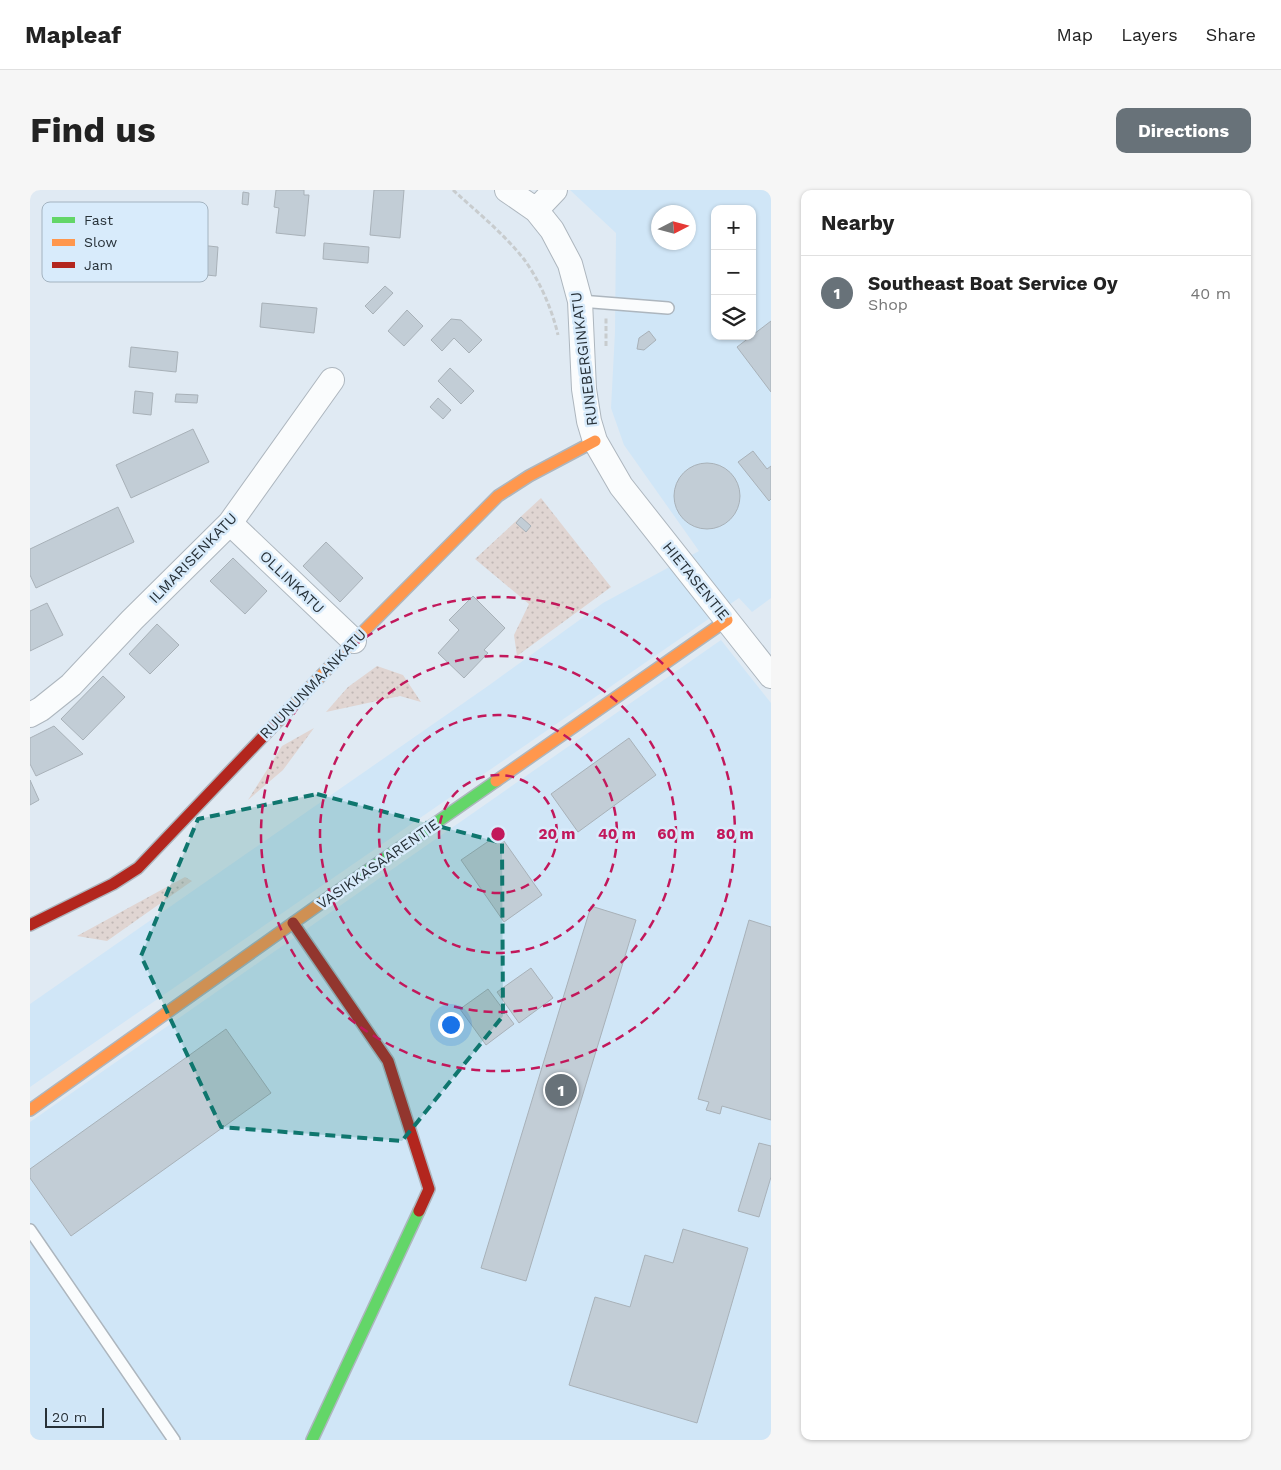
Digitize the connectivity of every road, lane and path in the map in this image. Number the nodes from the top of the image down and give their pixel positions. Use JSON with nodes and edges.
{"nodes":[{"id":1,"x":452,"y":190,"type":"edge"},
{"id":2,"x":507,"y":190,"type":"edge"},
{"id":3,"x":555,"y":190,"type":"edge"},
{"id":4,"x":536,"y":210,"type":"junction"},
{"id":5,"x":580,"y":301,"type":"junction"},
{"id":6,"x":606,"y":303,"type":"junction"},
{"id":7,"x":668,"y":308,"type":"dead end"},
{"id":8,"x":560,"y":343,"type":"dead end"},
{"id":9,"x":606,"y":348,"type":"dead end"},
{"id":10,"x":332,"y":380,"type":"dead end"},
{"id":11,"x":595,"y":441,"type":"junction"},
{"id":12,"x":621,"y":486,"type":"joint"},
{"id":13,"x":230,"y":523,"type":"junction"},
{"id":14,"x":728,"y":620,"type":"junction"},
{"id":15,"x":354,"y":641,"type":"junction"},
{"id":16,"x":771,"y":676,"type":"edge"},
{"id":17,"x":30,"y":715,"type":"edge"},
{"id":18,"x":293,"y":923,"type":"junction"},
{"id":19,"x":30,"y":925,"type":"edge"},
{"id":20,"x":30,"y":1110,"type":"edge"},
{"id":21,"x":30,"y":1230,"type":"edge"},
{"id":22,"x":174,"y":1440,"type":"edge"},
{"id":23,"x":312,"y":1440,"type":"edge"}],
"edges":[{"from":1,"to":8,"type":"path"},
{"from":2,"to":4,"type":"street","name":"RUNEBERGINKATU"},
{"from":3,"to":4,"type":"street"},
{"from":4,"to":5,"type":"street","name":"RUNEBERGINKATU"},
{"from":5,"to":6,"type":"lane"},
{"from":5,"to":11,"type":"street","name":"RUNEBERGINKATU"},
{"from":6,"to":7,"type":"lane"},
{"from":6,"to":9,"type":"path"},
{"from":10,"to":13,"type":"street","name":"ILMARISENKATU"},
{"from":11,"to":12,"type":"street","name":"RUNEBERGINKATU"},
{"from":11,"to":15,"type":"street","name":"RUUNUNMAANKATU"},
{"from":12,"to":14,"type":"street","name":"HIETASENTIE"},
{"from":13,"to":15,"type":"street","name":"OLLINKATU"},
{"from":13,"to":17,"type":"street","name":"ILMARISENKATU"},
{"from":14,"to":16,"type":"street","name":"HIETASENTIE"},
{"from":14,"to":18,"type":"street","name":"VASIKKASAARENTIE"},
{"from":15,"to":19,"type":"street","name":"RUUNUNMAANKATU"},
{"from":18,"to":20,"type":"street","name":"VASIKKASAARENTIE"},
{"from":18,"to":23,"type":"street"},
{"from":21,"to":22,"type":"lane"}]}
